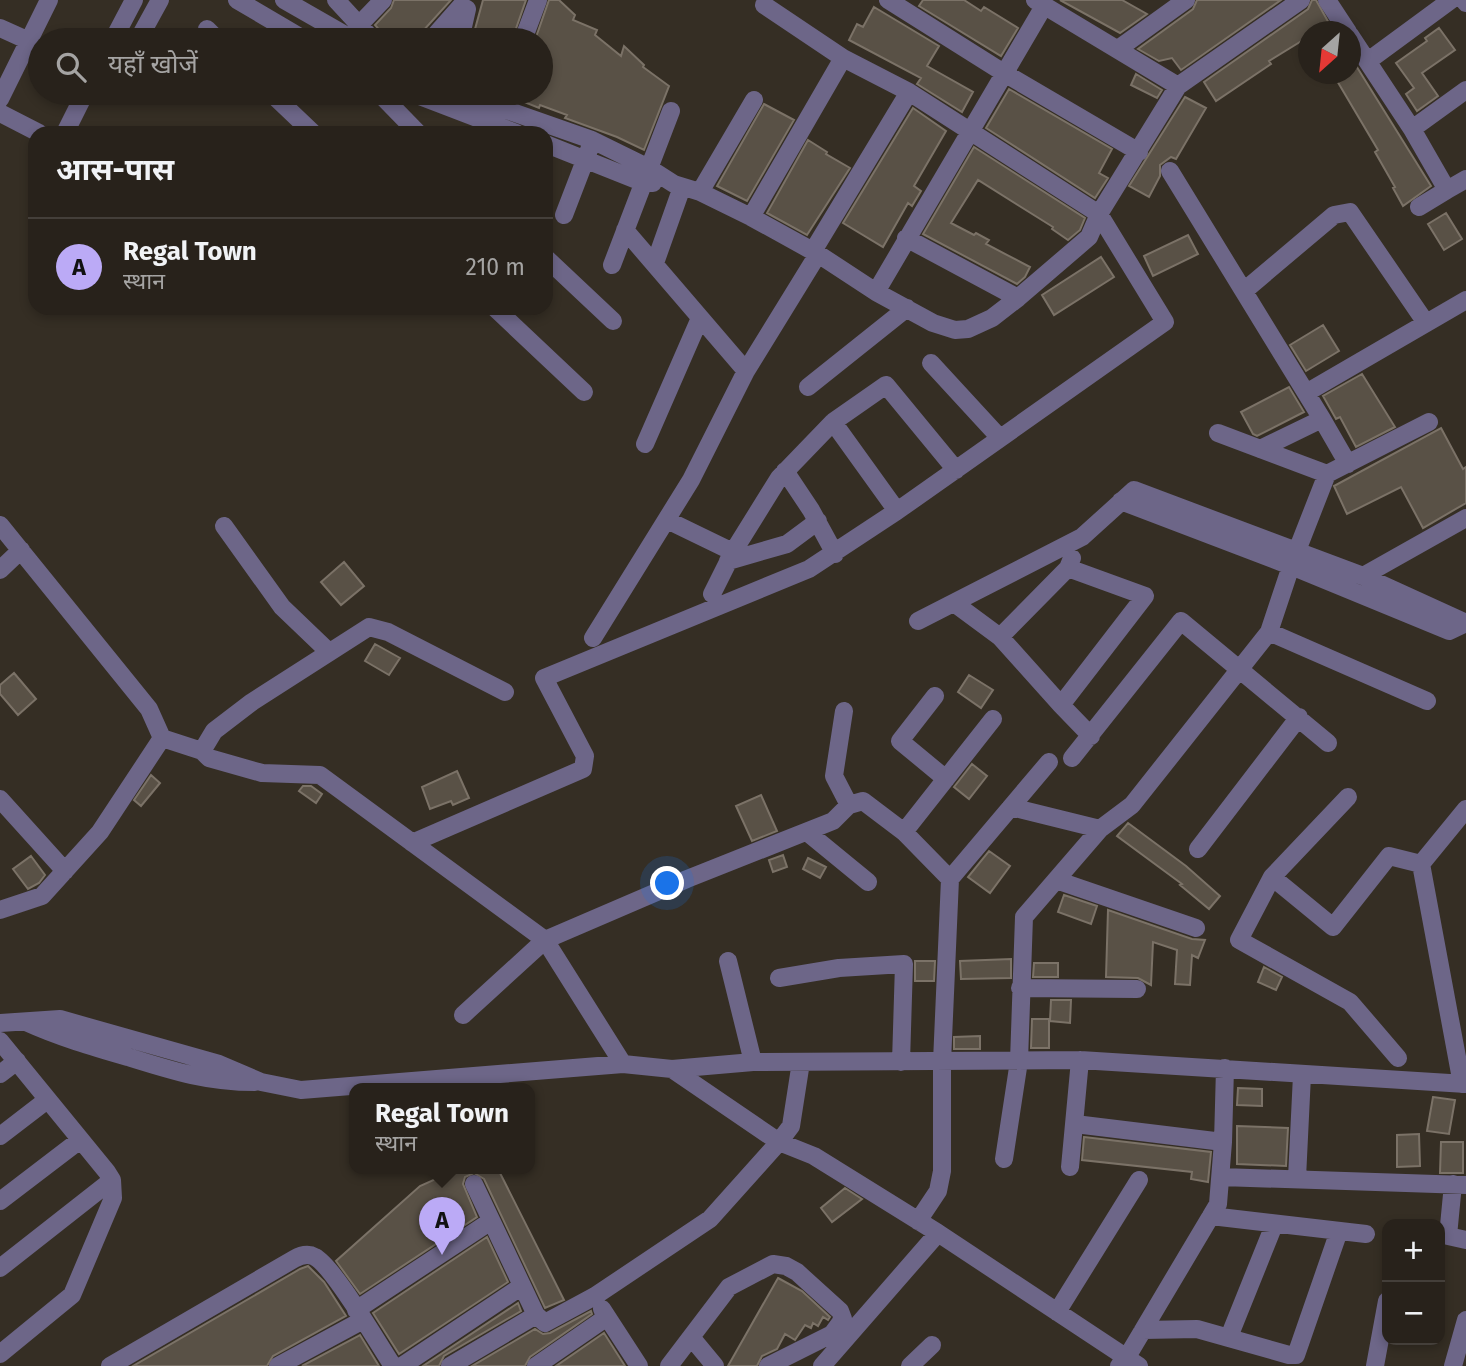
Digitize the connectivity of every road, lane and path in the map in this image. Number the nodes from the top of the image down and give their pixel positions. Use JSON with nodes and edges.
{"nodes":[{"id":1,"x":49,"y":0,"type":"edge"},
{"id":2,"x":134,"y":0,"type":"edge"},
{"id":3,"x":160,"y":0,"type":"edge"},
{"id":4,"x":237,"y":0,"type":"edge"},
{"id":5,"x":284,"y":0,"type":"edge"},
{"id":6,"x":336,"y":0,"type":"edge"},
{"id":7,"x":383,"y":0,"type":"edge"},
{"id":8,"x":538,"y":0,"type":"edge"},
{"id":9,"x":888,"y":0,"type":"edge"},
{"id":10,"x":1186,"y":0,"type":"edge"},
{"id":11,"x":1301,"y":0,"type":"edge"},
{"id":12,"x":1327,"y":0,"type":"edge"},
{"id":13,"x":1451,"y":0,"type":"edge"},
{"id":14,"x":1039,"y":3,"type":"edge"},
{"id":15,"x":764,"y":5,"type":"dead end"},
{"id":16,"x":1341,"y":21,"type":"edge"},
{"id":17,"x":0,"y":28,"type":"edge"},
{"id":18,"x":35,"y":28,"type":"edge"},
{"id":19,"x":119,"y":28,"type":"edge"},
{"id":20,"x":145,"y":28,"type":"edge"},
{"id":21,"x":285,"y":28,"type":"edge"},
{"id":22,"x":348,"y":28,"type":"edge"},
{"id":23,"x":354,"y":28,"type":"edge"},
{"id":24,"x":360,"y":28,"type":"edge"},
{"id":25,"x":442,"y":28,"type":"edge"},
{"id":26,"x":463,"y":28,"type":"edge"},
{"id":27,"x":528,"y":28,"type":"edge"},
{"id":28,"x":28,"y":41,"type":"edge"},
{"id":29,"x":28,"y":43,"type":"edge"},
{"id":30,"x":1118,"y":49,"type":"junction"},
{"id":31,"x":1361,"y":51,"type":"edge"},
{"id":32,"x":843,"y":58,"type":"junction"},
{"id":33,"x":1368,"y":61,"type":"junction"},
{"id":34,"x":1004,"y":73,"type":"junction"},
{"id":35,"x":1178,"y":86,"type":"junction"},
{"id":36,"x":1466,"y":90,"type":"edge"},
{"id":37,"x":909,"y":92,"type":"junction"},
{"id":38,"x":0,"y":100,"type":"edge"},
{"id":39,"x":754,"y":100,"type":"dead end"},
{"id":40,"x":79,"y":105,"type":"edge"},
{"id":41,"x":284,"y":105,"type":"edge"},
{"id":42,"x":391,"y":105,"type":"edge"},
{"id":43,"x":465,"y":105,"type":"edge"},
{"id":44,"x":485,"y":105,"type":"edge"},
{"id":45,"x":671,"y":111,"type":"dead end"},
{"id":46,"x":0,"y":113,"type":"edge"},
{"id":47,"x":505,"y":114,"type":"edge"},
{"id":48,"x":68,"y":126,"type":"edge"},
{"id":49,"x":306,"y":126,"type":"edge"},
{"id":50,"x":411,"y":126,"type":"edge"},
{"id":51,"x":545,"y":126,"type":"edge"},
{"id":52,"x":28,"y":127,"type":"edge"},
{"id":53,"x":553,"y":128,"type":"edge"},
{"id":54,"x":1412,"y":129,"type":"junction"},
{"id":55,"x":970,"y":131,"type":"junction"},
{"id":56,"x":592,"y":140,"type":"junction"},
{"id":57,"x":553,"y":148,"type":"edge"},
{"id":58,"x":1139,"y":152,"type":"junction"},
{"id":59,"x":585,"y":159,"type":"junction"},
{"id":60,"x":1170,"y":171,"type":"dead end"},
{"id":61,"x":646,"y":175,"type":"junction"},
{"id":62,"x":1466,"y":179,"type":"edge"},
{"id":63,"x":685,"y":188,"type":"junction"},
{"id":64,"x":1447,"y":190,"type":"junction"},
{"id":65,"x":1419,"y":207,"type":"dead end"},
{"id":66,"x":1099,"y":214,"type":"junction"},
{"id":67,"x":564,"y":215,"type":"dead end"},
{"id":68,"x":751,"y":217,"type":"junction"},
{"id":69,"x":625,"y":230,"type":"junction"},
{"id":70,"x":906,"y":238,"type":"junction"},
{"id":71,"x":815,"y":252,"type":"junction"},
{"id":72,"x":655,"y":263,"type":"junction"},
{"id":73,"x":553,"y":265,"type":"edge"},
{"id":74,"x":612,"y":265,"type":"dead end"},
{"id":75,"x":1244,"y":291,"type":"junction"},
{"id":76,"x":876,"y":292,"type":"junction"},
{"id":77,"x":1018,"y":298,"type":"junction"},
{"id":78,"x":1466,"y":300,"type":"edge"},
{"id":79,"x":907,"y":309,"type":"junction"},
{"id":80,"x":502,"y":315,"type":"edge"},
{"id":81,"x":700,"y":317,"type":"junction"},
{"id":82,"x":613,"y":321,"type":"dead end"},
{"id":83,"x":1426,"y":323,"type":"junction"},
{"id":84,"x":931,"y":363,"type":"dead end"},
{"id":85,"x":746,"y":371,"type":"junction"},
{"id":86,"x":808,"y":387,"type":"dead end"},
{"id":87,"x":584,"y":393,"type":"dead end"},
{"id":88,"x":1306,"y":393,"type":"junction"},
{"id":89,"x":1322,"y":419,"type":"junction"},
{"id":90,"x":833,"y":422,"type":"junction"},
{"id":91,"x":1429,"y":422,"type":"dead end"},
{"id":92,"x":1218,"y":433,"type":"dead end"},
{"id":93,"x":1000,"y":439,"type":"junction"},
{"id":94,"x":645,"y":444,"type":"dead end"},
{"id":95,"x":1260,"y":449,"type":"junction"},
{"id":96,"x":1348,"y":464,"type":"junction"},
{"id":97,"x":956,"y":470,"type":"junction"},
{"id":98,"x":785,"y":471,"type":"junction"},
{"id":99,"x":1327,"y":474,"type":"junction"},
{"id":100,"x":897,"y":511,"type":"junction"},
{"id":101,"x":1466,"y":518,"type":"edge"},
{"id":102,"x":667,"y":520,"type":"junction"},
{"id":103,"x":818,"y":521,"type":"junction"},
{"id":104,"x":0,"y":525,"type":"edge"},
{"id":105,"x":224,"y":526,"type":"dead end"},
{"id":106,"x":1082,"y":537,"type":"junction"},
{"id":107,"x":21,"y":550,"type":"junction"},
{"id":108,"x":835,"y":554,"type":"junction"},
{"id":109,"x":731,"y":556,"type":"junction"},
{"id":110,"x":1294,"y":559,"type":"junction"},
{"id":111,"x":1068,"y":568,"type":"junction"},
{"id":112,"x":0,"y":570,"type":"edge"},
{"id":113,"x":1363,"y":576,"type":"junction"},
{"id":114,"x":712,"y":594,"type":"dead end"},
{"id":115,"x":954,"y":603,"type":"junction"},
{"id":116,"x":918,"y":621,"type":"dead end"},
{"id":117,"x":1466,"y":623,"type":"edge"},
{"id":118,"x":1269,"y":632,"type":"junction"},
{"id":119,"x":593,"y":638,"type":"dead end"},
{"id":120,"x":1000,"y":638,"type":"junction"},
{"id":121,"x":329,"y":652,"type":"junction"},
{"id":122,"x":1238,"y":670,"type":"junction"},
{"id":123,"x":505,"y":692,"type":"dead end"},
{"id":124,"x":935,"y":696,"type":"dead end"},
{"id":125,"x":1427,"y":701,"type":"dead end"},
{"id":126,"x":1061,"y":705,"type":"junction"},
{"id":127,"x":844,"y":711,"type":"dead end"},
{"id":128,"x":1299,"y":717,"type":"junction"},
{"id":129,"x":993,"y":719,"type":"dead end"},
{"id":130,"x":1091,"y":736,"type":"junction"},
{"id":131,"x":163,"y":738,"type":"junction"},
{"id":132,"x":1328,"y":743,"type":"dead end"},
{"id":133,"x":202,"y":751,"type":"junction"},
{"id":134,"x":1072,"y":758,"type":"dead end"},
{"id":135,"x":1049,"y":762,"type":"dead end"},
{"id":136,"x":946,"y":779,"type":"junction"},
{"id":137,"x":1348,"y":797,"type":"dead end"},
{"id":138,"x":0,"y":799,"type":"edge"},
{"id":139,"x":849,"y":805,"type":"junction"},
{"id":140,"x":1011,"y":807,"type":"junction"},
{"id":141,"x":1466,"y":809,"type":"edge"},
{"id":142,"x":1100,"y":828,"type":"junction"},
{"id":143,"x":807,"y":832,"type":"junction"},
{"id":144,"x":904,"y":832,"type":"junction"},
{"id":145,"x":412,"y":843,"type":"junction"},
{"id":146,"x":1198,"y":849,"type":"dead end"},
{"id":147,"x":1422,"y":864,"type":"junction"},
{"id":148,"x":65,"y":871,"type":"junction"},
{"id":149,"x":1272,"y":877,"type":"junction"},
{"id":150,"x":950,"y":879,"type":"junction"},
{"id":151,"x":1056,"y":880,"type":"junction"},
{"id":152,"x":868,"y":883,"type":"dead end"},
{"id":153,"x":0,"y":910,"type":"edge"},
{"id":154,"x":1196,"y":928,"type":"dead end"},
{"id":155,"x":545,"y":940,"type":"junction"},
{"id":156,"x":729,"y":961,"type":"dead end"},
{"id":157,"x":779,"y":978,"type":"dead end"},
{"id":158,"x":1020,"y":988,"type":"junction"},
{"id":159,"x":1137,"y":989,"type":"dead end"},
{"id":160,"x":463,"y":1015,"type":"dead end"},
{"id":161,"x":26,"y":1022,"type":"junction"},
{"id":162,"x":0,"y":1023,"type":"edge"},
{"id":163,"x":114,"y":1033,"type":"junction"},
{"id":164,"x":0,"y":1041,"type":"edge"},
{"id":165,"x":110,"y":1052,"type":"junction"},
{"id":166,"x":1398,"y":1058,"type":"dead end"},
{"id":167,"x":1080,"y":1060,"type":"junction"},
{"id":168,"x":17,"y":1061,"type":"junction"},
{"id":169,"x":1018,"y":1061,"type":"junction"},
{"id":170,"x":753,"y":1062,"type":"junction"},
{"id":171,"x":801,"y":1062,"type":"junction"},
{"id":172,"x":901,"y":1062,"type":"junction"},
{"id":173,"x":942,"y":1062,"type":"junction"},
{"id":174,"x":623,"y":1064,"type":"junction"},
{"id":175,"x":1225,"y":1068,"type":"junction"},
{"id":176,"x":672,"y":1069,"type":"junction"},
{"id":177,"x":0,"y":1074,"type":"edge"},
{"id":178,"x":1302,"y":1075,"type":"junction"},
{"id":179,"x":261,"y":1082,"type":"junction"},
{"id":180,"x":388,"y":1083,"type":"edge"},
{"id":181,"x":1464,"y":1084,"type":"edge"},
{"id":182,"x":349,"y":1086,"type":"edge"},
{"id":183,"x":47,"y":1100,"type":"junction"},
{"id":184,"x":1075,"y":1124,"type":"junction"},
{"id":185,"x":0,"y":1136,"type":"edge"},
{"id":186,"x":80,"y":1140,"type":"junction"},
{"id":187,"x":779,"y":1142,"type":"junction"},
{"id":188,"x":1223,"y":1142,"type":"junction"},
{"id":189,"x":1004,"y":1159,"type":"dead end"},
{"id":190,"x":1070,"y":1167,"type":"dead end"},
{"id":191,"x":1221,"y":1177,"type":"junction"},
{"id":192,"x":1297,"y":1178,"type":"junction"},
{"id":193,"x":112,"y":1180,"type":"junction"},
{"id":194,"x":1139,"y":1180,"type":"dead end"},
{"id":195,"x":474,"y":1184,"type":"dead end"},
{"id":196,"x":1460,"y":1184,"type":"edge"},
{"id":197,"x":0,"y":1201,"type":"edge"},
{"id":198,"x":1211,"y":1216,"type":"junction"},
{"id":199,"x":491,"y":1221,"type":"junction"},
{"id":200,"x":918,"y":1221,"type":"junction"},
{"id":201,"x":1274,"y":1225,"type":"junction"},
{"id":202,"x":1339,"y":1231,"type":"junction"},
{"id":203,"x":938,"y":1234,"type":"junction"},
{"id":204,"x":1366,"y":1234,"type":"dead end"},
{"id":205,"x":1466,"y":1240,"type":"edge"},
{"id":206,"x":0,"y":1268,"type":"edge"},
{"id":207,"x":522,"y":1286,"type":"junction"},
{"id":208,"x":595,"y":1296,"type":"junction"},
{"id":209,"x":1057,"y":1312,"type":"junction"},
{"id":210,"x":360,"y":1315,"type":"junction"},
{"id":211,"x":536,"y":1315,"type":"junction"},
{"id":212,"x":607,"y":1317,"type":"junction"},
{"id":213,"x":1466,"y":1320,"type":"edge"},
{"id":214,"x":1382,"y":1328,"type":"edge"},
{"id":215,"x":1143,"y":1330,"type":"junction"},
{"id":216,"x":691,"y":1337,"type":"junction"},
{"id":217,"x":1229,"y":1337,"type":"junction"},
{"id":218,"x":932,"y":1345,"type":"dead end"},
{"id":219,"x":0,"y":1354,"type":"edge"},
{"id":220,"x":1128,"y":1363,"type":"edge"},
{"id":221,"x":110,"y":1366,"type":"edge"},
{"id":222,"x":278,"y":1366,"type":"edge"},
{"id":223,"x":393,"y":1366,"type":"edge"},
{"id":224,"x":401,"y":1366,"type":"edge"},
{"id":225,"x":450,"y":1366,"type":"edge"},
{"id":226,"x":536,"y":1366,"type":"edge"},
{"id":227,"x":639,"y":1366,"type":"edge"},
{"id":228,"x":669,"y":1366,"type":"edge"},
{"id":229,"x":715,"y":1366,"type":"edge"},
{"id":230,"x":768,"y":1366,"type":"edge"},
{"id":231,"x":781,"y":1366,"type":"edge"},
{"id":232,"x":821,"y":1366,"type":"edge"},
{"id":233,"x":910,"y":1366,"type":"edge"},
{"id":234,"x":1375,"y":1366,"type":"edge"},
{"id":235,"x":1453,"y":1366,"type":"edge"}],
"edges":[{"from":1,"to":18,"type":"street"},
{"from":2,"to":19,"type":"street"},
{"from":3,"to":20,"type":"street"},
{"from":4,"to":21,"type":"street"},
{"from":5,"to":22,"type":"street"},
{"from":6,"to":23,"type":"street"},
{"from":7,"to":24,"type":"street"},
{"from":8,"to":27,"type":"street"},
{"from":9,"to":34,"type":"street"},
{"from":10,"to":30,"type":"street"},
{"from":11,"to":35,"type":"street"},
{"from":12,"to":16,"type":"street"},
{"from":13,"to":33,"type":"street"},
{"from":14,"to":30,"type":"street"},
{"from":14,"to":34,"type":"street"},
{"from":15,"to":32,"type":"street"},
{"from":17,"to":28,"type":"street"},
{"from":25,"to":26,"type":"street"},
{"from":29,"to":38,"type":"street"},
{"from":30,"to":35,"type":"street"},
{"from":31,"to":33,"type":"street"},
{"from":32,"to":37,"type":"street"},
{"from":32,"to":68,"type":"street"},
{"from":33,"to":54,"type":"street"},
{"from":34,"to":55,"type":"street"},
{"from":34,"to":58,"type":"street"},
{"from":35,"to":58,"type":"street"},
{"from":36,"to":54,"type":"street"},
{"from":37,"to":55,"type":"street"},
{"from":37,"to":71,"type":"street"},
{"from":39,"to":63,"type":"street"},
{"from":40,"to":48,"type":"street"},
{"from":41,"to":49,"type":"street"},
{"from":42,"to":50,"type":"street"},
{"from":43,"to":47,"type":"street"},
{"from":44,"to":47,"type":"street"},
{"from":45,"to":61,"type":"street"},
{"from":46,"to":52,"type":"street"},
{"from":47,"to":51,"type":"street"},
{"from":53,"to":56,"type":"street"},
{"from":54,"to":64,"type":"street"},
{"from":55,"to":66,"type":"street"},
{"from":55,"to":70,"type":"street"},
{"from":56,"to":59,"type":"street"},
{"from":56,"to":61,"type":"street"},
{"from":57,"to":59,"type":"street"},
{"from":58,"to":66,"type":"street"},
{"from":59,"to":61,"type":"street"},
{"from":59,"to":67,"type":"street"},
{"from":60,"to":75,"type":"street"},
{"from":61,"to":63,"type":"street"},
{"from":61,"to":69,"type":"street"},
{"from":62,"to":64,"type":"street"},
{"from":63,"to":68,"type":"street"},
{"from":63,"to":72,"type":"street"},
{"from":64,"to":65,"type":"street"},
{"from":66,"to":77,"type":"street"},
{"from":66,"to":93,"type":"street"},
{"from":68,"to":71,"type":"street"},
{"from":69,"to":72,"type":"street"},
{"from":69,"to":74,"type":"street"},
{"from":70,"to":76,"type":"street"},
{"from":70,"to":77,"type":"street"},
{"from":71,"to":76,"type":"street"},
{"from":71,"to":85,"type":"street"},
{"from":72,"to":81,"type":"street"},
{"from":73,"to":82,"type":"street"},
{"from":75,"to":83,"type":"street"},
{"from":75,"to":88,"type":"street"},
{"from":76,"to":79,"type":"street"},
{"from":77,"to":79,"type":"street"},
{"from":78,"to":83,"type":"street"},
{"from":79,"to":86,"type":"street"},
{"from":80,"to":87,"type":"street"},
{"from":81,"to":85,"type":"street"},
{"from":81,"to":94,"type":"street"},
{"from":83,"to":88,"type":"street"},
{"from":84,"to":93,"type":"street"},
{"from":85,"to":102,"type":"street"},
{"from":88,"to":89,"type":"street"},
{"from":89,"to":95,"type":"street"},
{"from":89,"to":96,"type":"street"},
{"from":90,"to":97,"type":"street"},
{"from":90,"to":98,"type":"street"},
{"from":90,"to":100,"type":"street"},
{"from":91,"to":96,"type":"street"},
{"from":92,"to":95,"type":"street"},
{"from":93,"to":97,"type":"street"},
{"from":95,"to":99,"type":"street"},
{"from":96,"to":99,"type":"street"},
{"from":97,"to":100,"type":"street"},
{"from":98,"to":103,"type":"street"},
{"from":98,"to":109,"type":"street"},
{"from":99,"to":110,"type":"street"},
{"from":100,"to":108,"type":"street"},
{"from":101,"to":113,"type":"street"},
{"from":102,"to":109,"type":"street"},
{"from":102,"to":119,"type":"street"},
{"from":103,"to":108,"type":"street"},
{"from":103,"to":109,"type":"street"},
{"from":104,"to":107,"type":"street"},
{"from":105,"to":121,"type":"street"},
{"from":106,"to":110,"type":"street"},
{"from":106,"to":111,"type":"street"},
{"from":106,"to":115,"type":"street"},
{"from":107,"to":112,"type":"street"},
{"from":107,"to":131,"type":"street"},
{"from":108,"to":145,"type":"street"},
{"from":109,"to":114,"type":"street"},
{"from":110,"to":113,"type":"street"},
{"from":110,"to":117,"type":"street"},
{"from":110,"to":118,"type":"street"},
{"from":111,"to":120,"type":"street"},
{"from":111,"to":126,"type":"street"},
{"from":113,"to":117,"type":"street"},
{"from":115,"to":116,"type":"street"},
{"from":115,"to":120,"type":"street"},
{"from":118,"to":122,"type":"street"},
{"from":118,"to":125,"type":"street"},
{"from":120,"to":126,"type":"street"},
{"from":121,"to":123,"type":"street"},
{"from":121,"to":133,"type":"street"},
{"from":122,"to":128,"type":"street"},
{"from":122,"to":130,"type":"street"},
{"from":122,"to":142,"type":"street"},
{"from":124,"to":136,"type":"street"},
{"from":126,"to":130,"type":"street"},
{"from":127,"to":139,"type":"street"},
{"from":128,"to":132,"type":"street"},
{"from":128,"to":146,"type":"street"},
{"from":129,"to":136,"type":"street"},
{"from":130,"to":134,"type":"street"},
{"from":131,"to":133,"type":"street"},
{"from":131,"to":148,"type":"street"},
{"from":133,"to":145,"type":"street"},
{"from":135,"to":140,"type":"street"},
{"from":136,"to":144,"type":"street"},
{"from":137,"to":149,"type":"street"},
{"from":138,"to":148,"type":"street"},
{"from":139,"to":143,"type":"street"},
{"from":139,"to":144,"type":"street"},
{"from":140,"to":142,"type":"street"},
{"from":140,"to":150,"type":"street"},
{"from":141,"to":147,"type":"street"},
{"from":142,"to":151,"type":"street"},
{"from":143,"to":152,"type":"street"},
{"from":143,"to":155,"type":"street"},
{"from":144,"to":150,"type":"street"},
{"from":145,"to":155,"type":"street"},
{"from":147,"to":149,"type":"street"},
{"from":147,"to":181,"type":"street"},
{"from":148,"to":153,"type":"street"},
{"from":149,"to":166,"type":"street"},
{"from":150,"to":173,"type":"street"},
{"from":151,"to":154,"type":"street"},
{"from":151,"to":158,"type":"street"},
{"from":155,"to":160,"type":"street"},
{"from":155,"to":174,"type":"street"},
{"from":156,"to":170,"type":"street"},
{"from":157,"to":172,"type":"street"},
{"from":158,"to":159,"type":"street"},
{"from":158,"to":169,"type":"street"},
{"from":161,"to":162,"type":"street"},
{"from":161,"to":163,"type":"street"},
{"from":161,"to":165,"type":"street"},
{"from":163,"to":165,"type":"street"},
{"from":163,"to":179,"type":"street"},
{"from":164,"to":168,"type":"street"},
{"from":165,"to":179,"type":"street"},
{"from":167,"to":169,"type":"street"},
{"from":167,"to":175,"type":"street"},
{"from":167,"to":184,"type":"street"},
{"from":168,"to":177,"type":"street"},
{"from":168,"to":183,"type":"street"},
{"from":169,"to":173,"type":"street"},
{"from":169,"to":189,"type":"street"},
{"from":170,"to":171,"type":"street"},
{"from":170,"to":176,"type":"street"},
{"from":171,"to":172,"type":"street"},
{"from":171,"to":187,"type":"street"},
{"from":172,"to":173,"type":"street"},
{"from":173,"to":200,"type":"street"},
{"from":174,"to":176,"type":"street"},
{"from":174,"to":180,"type":"street"},
{"from":175,"to":178,"type":"street"},
{"from":175,"to":188,"type":"street"},
{"from":176,"to":187,"type":"street"},
{"from":178,"to":181,"type":"street"},
{"from":178,"to":192,"type":"street"},
{"from":179,"to":182,"type":"street"},
{"from":183,"to":185,"type":"street"},
{"from":183,"to":186,"type":"street"},
{"from":184,"to":188,"type":"street"},
{"from":184,"to":190,"type":"street"},
{"from":186,"to":193,"type":"street"},
{"from":186,"to":197,"type":"street"},
{"from":187,"to":200,"type":"street"},
{"from":187,"to":208,"type":"street"},
{"from":188,"to":191,"type":"street"},
{"from":191,"to":192,"type":"street"},
{"from":191,"to":198,"type":"street"},
{"from":192,"to":196,"type":"street"},
{"from":193,"to":206,"type":"street"},
{"from":193,"to":219,"type":"street"},
{"from":194,"to":209,"type":"street"},
{"from":195,"to":199,"type":"street"},
{"from":196,"to":205,"type":"street"},
{"from":198,"to":201,"type":"street"},
{"from":198,"to":215,"type":"street"},
{"from":199,"to":207,"type":"street"},
{"from":199,"to":210,"type":"street"},
{"from":200,"to":203,"type":"street"},
{"from":201,"to":202,"type":"street"},
{"from":201,"to":217,"type":"street"},
{"from":202,"to":204,"type":"street"},
{"from":202,"to":217,"type":"street"},
{"from":203,"to":209,"type":"street"},
{"from":203,"to":232,"type":"street"},
{"from":207,"to":211,"type":"street"},
{"from":207,"to":224,"type":"street"},
{"from":208,"to":211,"type":"street"},
{"from":208,"to":212,"type":"street"},
{"from":209,"to":220,"type":"street"},
{"from":210,"to":221,"type":"street"},
{"from":210,"to":222,"type":"street"},
{"from":210,"to":223,"type":"street"},
{"from":211,"to":225,"type":"street"},
{"from":212,"to":226,"type":"street"},
{"from":212,"to":227,"type":"street"},
{"from":213,"to":235,"type":"street"},
{"from":214,"to":234,"type":"street"},
{"from":215,"to":217,"type":"street"},
{"from":215,"to":220,"type":"street"},
{"from":216,"to":228,"type":"street"},
{"from":216,"to":229,"type":"street"},
{"from":216,"to":230,"type":"street"},
{"from":218,"to":233,"type":"street"},
{"from":231,"to":232,"type":"street"}]}
